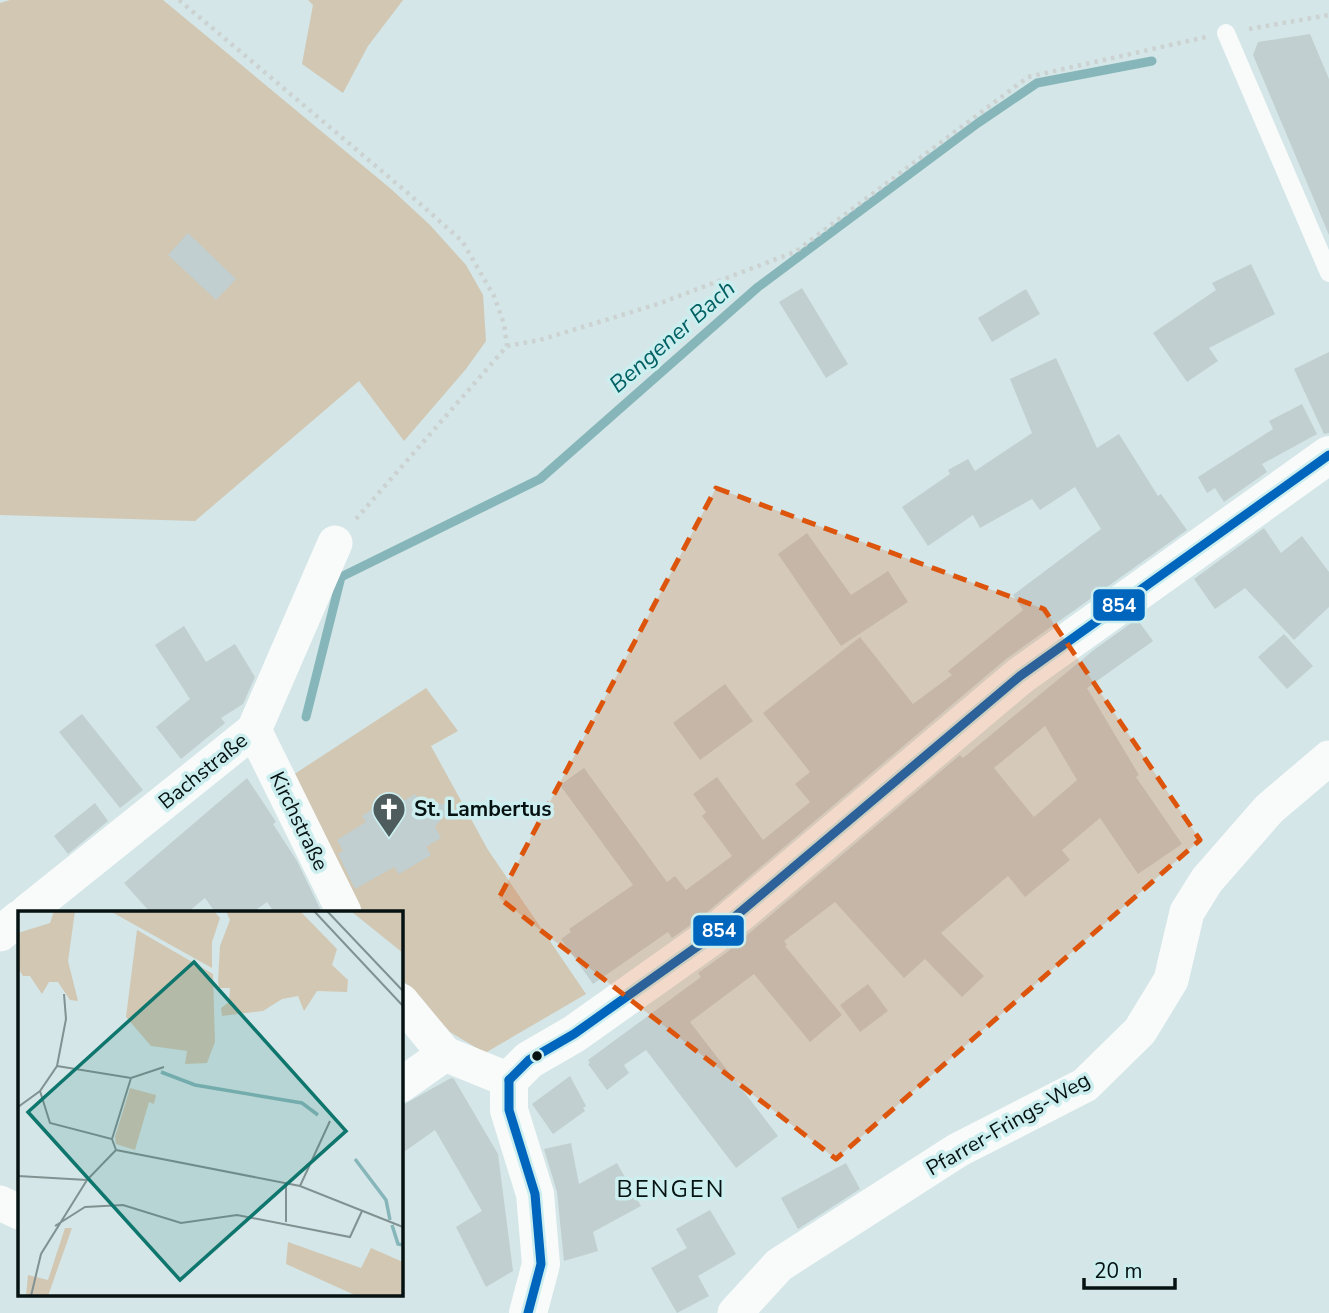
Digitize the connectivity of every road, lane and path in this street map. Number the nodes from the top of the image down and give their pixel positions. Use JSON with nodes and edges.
{"nodes":[{"id":1,"x":178,"y":0,"type":"edge"},
{"id":2,"x":1329,"y":15,"type":"edge"},
{"id":3,"x":1226,"y":33,"type":"junction"},
{"id":4,"x":1329,"y":273,"type":"edge"},
{"id":5,"x":507,"y":346,"type":"junction"},
{"id":6,"x":1326,"y":463,"type":"edge"},
{"id":7,"x":335,"y":543,"type":"joint"},
{"id":8,"x":254,"y":730,"type":"junction"},
{"id":9,"x":1329,"y":758,"type":"edge"},
{"id":10,"x":28,"y":911,"type":"edge"},
{"id":11,"x":344,"y":911,"type":"edge"},
{"id":12,"x":18,"y":919,"type":"edge"},
{"id":13,"x":0,"y":933,"type":"edge"},
{"id":14,"x":402,"y":1003,"type":"edge"},
{"id":15,"x":445,"y":1054,"type":"junction"},
{"id":16,"x":509,"y":1080,"type":"junction"},
{"id":17,"x":402,"y":1084,"type":"edge"},
{"id":18,"x":0,"y":1203,"type":"edge"},
{"id":19,"x":18,"y":1212,"type":"edge"},
{"id":20,"x":528,"y":1313,"type":"edge"},
{"id":21,"x":735,"y":1313,"type":"edge"}],
"edges":[{"from":1,"to":5,"type":"path"},
{"from":2,"to":3,"type":"path"},
{"from":3,"to":4,"type":"lane"},
{"from":3,"to":5,"type":"path"},
{"from":5,"to":7,"type":"path"},
{"from":6,"to":16,"type":"street"},
{"from":7,"to":8,"type":"street","name":"Bachstraße"},
{"from":8,"to":10,"type":"street","name":"Bachstraße"},
{"from":8,"to":11,"type":"street","name":"Kirchstraße"},
{"from":9,"to":21,"type":"street","name":"Pfarrer-Frings-Weg"},
{"from":12,"to":13,"type":"street"},
{"from":14,"to":15,"type":"street"},
{"from":15,"to":16,"type":"street"},
{"from":15,"to":17,"type":"street"},
{"from":16,"to":20,"type":"street"},
{"from":18,"to":19,"type":"street"}]}
